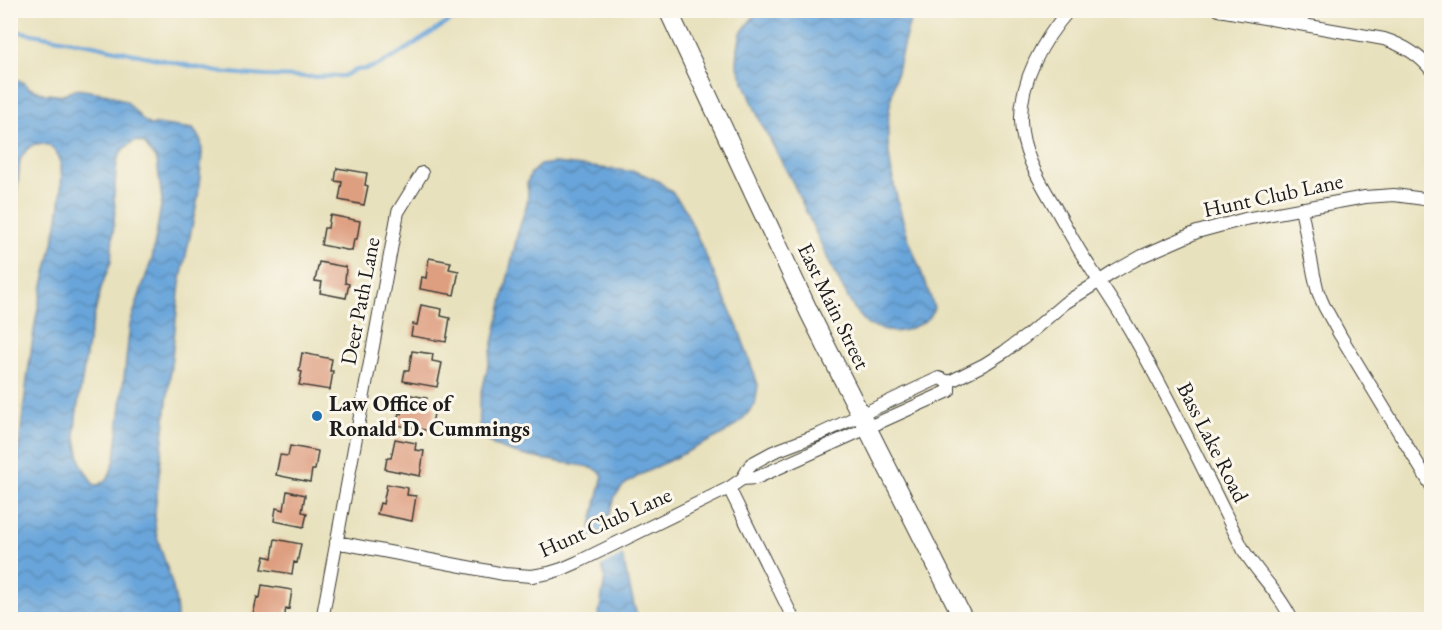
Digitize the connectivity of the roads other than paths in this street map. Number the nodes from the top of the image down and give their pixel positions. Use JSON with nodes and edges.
{"nodes":[{"id":1,"x":668,"y":10,"type":"edge"},
{"id":2,"x":1069,"y":10,"type":"edge"},
{"id":3,"x":1220,"y":10,"type":"edge"},
{"id":4,"x":1431,"y":71,"type":"edge"},
{"id":5,"x":422,"y":173,"type":"dead end"},
{"id":6,"x":1431,"y":200,"type":"edge"},
{"id":7,"x":1301,"y":208,"type":"junction"},
{"id":8,"x":1099,"y":281,"type":"junction"},
{"id":9,"x":865,"y":421,"type":"junction"},
{"id":10,"x":1431,"y":487,"type":"edge"},
{"id":11,"x":729,"y":488,"type":"junction"},
{"id":12,"x":336,"y":542,"type":"junction"},
{"id":13,"x":322,"y":620,"type":"edge"},
{"id":14,"x":794,"y":620,"type":"edge"},
{"id":15,"x":964,"y":620,"type":"edge"},
{"id":16,"x":1292,"y":620,"type":"edge"}],
"edges":[{"from":1,"to":9,"type":"main road","name":"East Main Street"},
{"from":2,"to":8,"type":"street","name":"Bass Lake Road"},
{"from":3,"to":4,"type":"street"},
{"from":5,"to":12,"type":"street","name":"Deer Path Lane"},
{"from":6,"to":7,"type":"street","name":"Hunt Club Lane"},
{"from":7,"to":8,"type":"street","name":"Hunt Club Lane"},
{"from":7,"to":10,"type":"street"},
{"from":8,"to":9,"type":"street","name":"Hunt Club Lane"},
{"from":8,"to":16,"type":"street","name":"Bass Lake Road"},
{"from":9,"to":11,"type":"street","name":"Hunt Club Lane"},
{"from":9,"to":15,"type":"main road","name":"East Main Street"},
{"from":11,"to":12,"type":"street","name":"Hunt Club Lane"},
{"from":11,"to":14,"type":"street"},
{"from":12,"to":13,"type":"street","name":"Deer Path Lane"}]}
